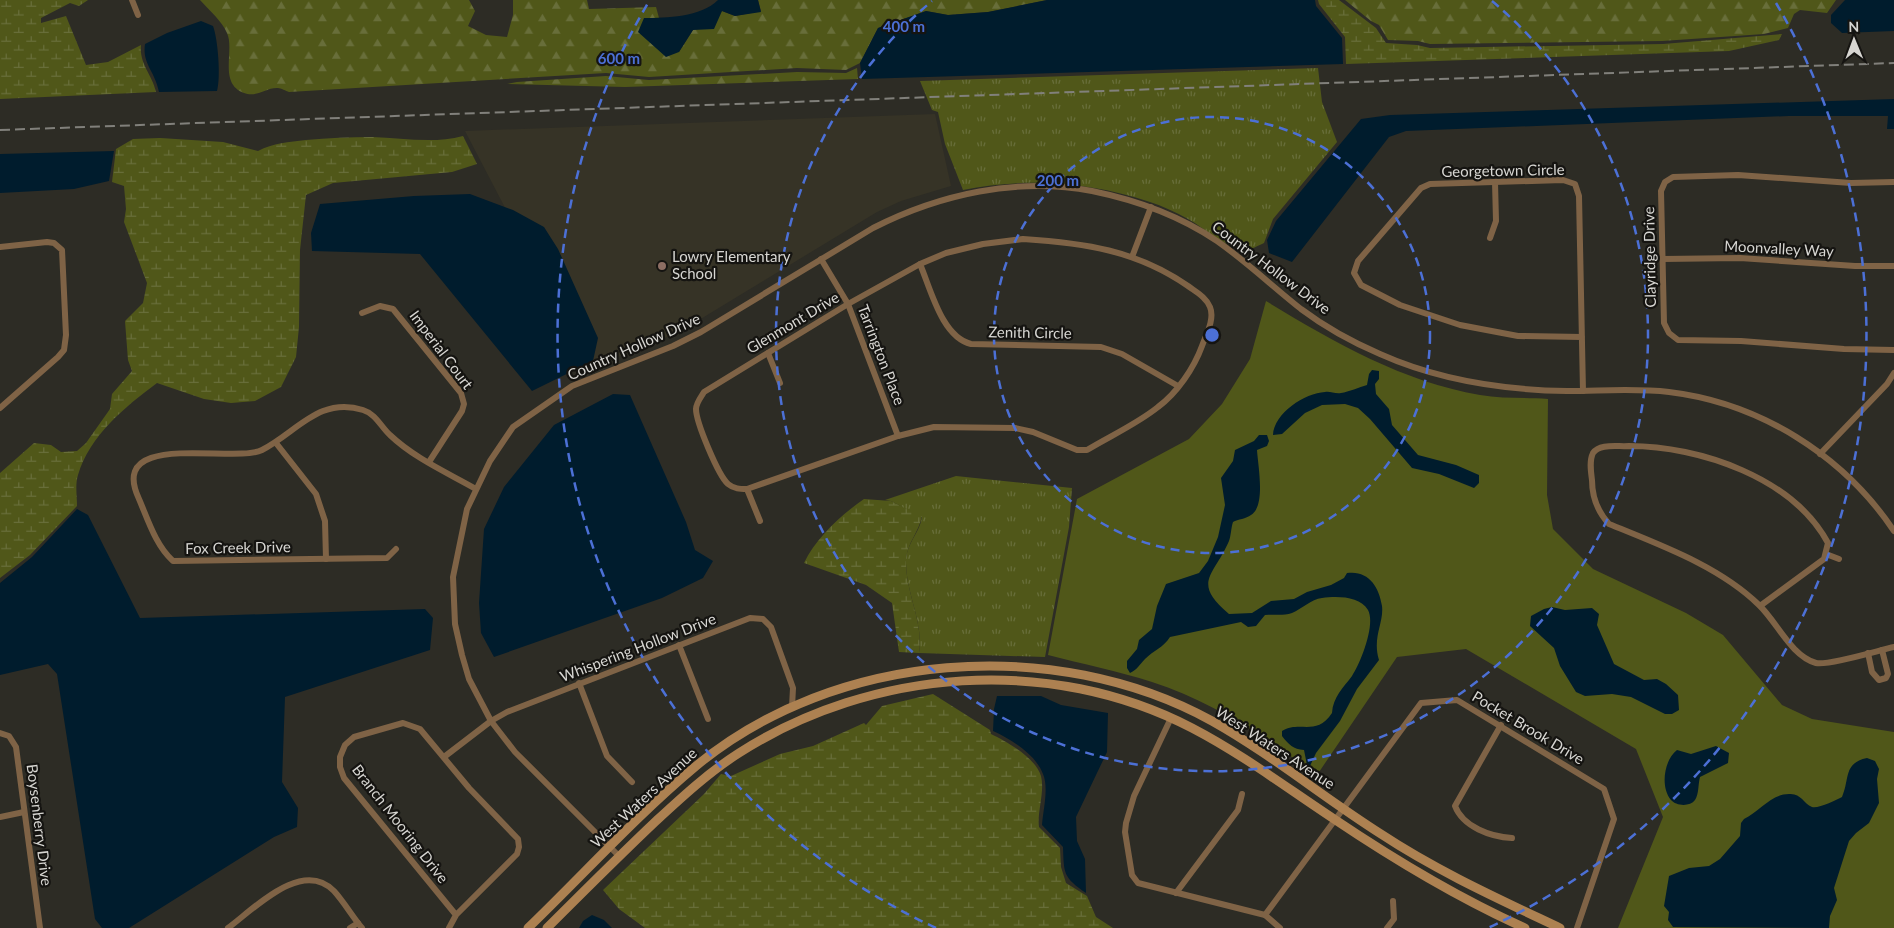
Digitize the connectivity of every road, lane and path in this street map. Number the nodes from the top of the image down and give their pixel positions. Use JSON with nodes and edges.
{"nodes":[{"id":1,"x":132,"y":0,"type":"edge"},
{"id":2,"x":138,"y":15,"type":"dead end"},
{"id":3,"x":1495,"y":182,"type":"junction"},
{"id":4,"x":1894,"y":182,"type":"edge"},
{"id":5,"x":1151,"y":207,"type":"junction"},
{"id":6,"x":1490,"y":238,"type":"dead end"},
{"id":7,"x":0,"y":248,"type":"edge"},
{"id":8,"x":1132,"y":257,"type":"junction"},
{"id":9,"x":822,"y":258,"type":"junction"},
{"id":10,"x":1663,"y":259,"type":"junction"},
{"id":11,"x":920,"y":264,"type":"junction"},
{"id":12,"x":1894,"y":266,"type":"edge"},
{"id":13,"x":848,"y":304,"type":"junction"},
{"id":14,"x":362,"y":313,"type":"dead end"},
{"id":15,"x":1582,"y":336,"type":"junction"},
{"id":16,"x":1894,"y":350,"type":"edge"},
{"id":17,"x":768,"y":353,"type":"junction"},
{"id":18,"x":1894,"y":373,"type":"edge"},
{"id":19,"x":780,"y":383,"type":"dead end"},
{"id":20,"x":1178,"y":386,"type":"junction"},
{"id":21,"x":1583,"y":390,"type":"junction"},
{"id":22,"x":0,"y":408,"type":"edge"},
{"id":23,"x":898,"y":436,"type":"junction"},
{"id":24,"x":276,"y":443,"type":"junction"},
{"id":25,"x":1820,"y":454,"type":"junction"},
{"id":26,"x":429,"y":462,"type":"junction"},
{"id":27,"x":476,"y":489,"type":"junction"},
{"id":28,"x":747,"y":489,"type":"junction"},
{"id":29,"x":760,"y":521,"type":"dead end"},
{"id":30,"x":1894,"y":531,"type":"edge"},
{"id":31,"x":396,"y":549,"type":"dead end"},
{"id":32,"x":1826,"y":554,"type":"junction"},
{"id":33,"x":326,"y":559,"type":"junction"},
{"id":34,"x":1839,"y":559,"type":"dead end"},
{"id":35,"x":1760,"y":606,"type":"junction"},
{"id":36,"x":679,"y":645,"type":"junction"},
{"id":37,"x":1894,"y":647,"type":"edge"},
{"id":38,"x":1882,"y":650,"type":"junction"},
{"id":39,"x":1868,"y":652,"type":"junction"},
{"id":40,"x":580,"y":683,"type":"junction"},
{"id":41,"x":792,"y":707,"type":"junction"},
{"id":42,"x":1171,"y":718,"type":"junction"},
{"id":43,"x":708,"y":720,"type":"dead end"},
{"id":44,"x":491,"y":721,"type":"junction"},
{"id":45,"x":1500,"y":725,"type":"junction"},
{"id":46,"x":0,"y":733,"type":"edge"},
{"id":47,"x":444,"y":758,"type":"junction"},
{"id":48,"x":632,"y":782,"type":"dead end"},
{"id":49,"x":1242,"y":794,"type":"dead end"},
{"id":50,"x":1344,"y":809,"type":"junction"},
{"id":51,"x":24,"y":812,"type":"junction"},
{"id":52,"x":0,"y":817,"type":"edge"},
{"id":53,"x":1336,"y":820,"type":"junction"},
{"id":54,"x":1512,"y":838,"type":"dead end"},
{"id":55,"x":610,"y":848,"type":"junction"},
{"id":56,"x":619,"y":856,"type":"junction"},
{"id":57,"x":1176,"y":893,"type":"junction"},
{"id":58,"x":1393,"y":901,"type":"dead end"},
{"id":59,"x":456,"y":915,"type":"junction"},
{"id":60,"x":1266,"y":915,"type":"junction"},
{"id":61,"x":360,"y":925,"type":"edge"},
{"id":62,"x":40,"y":928,"type":"edge"},
{"id":63,"x":228,"y":928,"type":"edge"},
{"id":64,"x":350,"y":928,"type":"edge"},
{"id":65,"x":449,"y":928,"type":"edge"},
{"id":66,"x":528,"y":928,"type":"edge"},
{"id":67,"x":547,"y":928,"type":"edge"},
{"id":68,"x":1280,"y":928,"type":"edge"},
{"id":69,"x":1387,"y":928,"type":"edge"},
{"id":70,"x":1525,"y":928,"type":"edge"},
{"id":71,"x":1560,"y":928,"type":"edge"},
{"id":72,"x":1577,"y":928,"type":"edge"}],
"edges":[{"from":1,"to":2,"type":"street"},
{"from":3,"to":6,"type":"street"},
{"from":3,"to":15,"type":"street","name":"Georgetown Circle"},
{"from":3,"to":15,"type":"street","name":"Georgetown Circle"},
{"from":4,"to":10,"type":"street","name":"Clayridge Drive"},
{"from":5,"to":8,"type":"street"},
{"from":5,"to":9,"type":"street","name":"Country Hollow Drive"},
{"from":5,"to":21,"type":"street","name":"Country Hollow Drive"},
{"from":7,"to":22,"type":"street"},
{"from":8,"to":11,"type":"street","name":"Glenmont Drive"},
{"from":8,"to":20,"type":"street","name":"Glenmont Drive"},
{"from":9,"to":13,"type":"street","name":"Tarrington Place"},
{"from":9,"to":27,"type":"street","name":"Country Hollow Drive"},
{"from":10,"to":12,"type":"street","name":"Moonvalley Way"},
{"from":10,"to":16,"type":"street","name":"Clayridge Drive"},
{"from":11,"to":13,"type":"street","name":"Glenmont Drive"},
{"from":11,"to":20,"type":"street","name":"Zenith Circle"},
{"from":13,"to":17,"type":"street","name":"Glenmont Drive"},
{"from":13,"to":23,"type":"street","name":"Tarrington Place"},
{"from":14,"to":26,"type":"street","name":"Imperial Court"},
{"from":15,"to":21,"type":"street","name":"Georgetown Circle"},
{"from":17,"to":19,"type":"street"},
{"from":17,"to":28,"type":"street","name":"Glenmont Drive"},
{"from":18,"to":25,"type":"street"},
{"from":20,"to":23,"type":"street","name":"Glenmont Drive"},
{"from":21,"to":25,"type":"street","name":"Country Hollow Drive"},
{"from":23,"to":28,"type":"street","name":"Glenmont Drive"},
{"from":24,"to":26,"type":"street","name":"Fox Creek Drive"},
{"from":24,"to":33,"type":"street"},
{"from":24,"to":33,"type":"street","name":"Fox Creek Drive"},
{"from":25,"to":30,"type":"street","name":"Country Hollow Drive"},
{"from":26,"to":27,"type":"street","name":"Fox Creek Drive"},
{"from":27,"to":44,"type":"street","name":"Country Hollow Drive"},
{"from":28,"to":29,"type":"street"},
{"from":31,"to":33,"type":"street","name":"Fox Creek Drive"},
{"from":32,"to":34,"type":"street"},
{"from":32,"to":35,"type":"street"},
{"from":32,"to":35,"type":"street"},
{"from":35,"to":39,"type":"street"},
{"from":36,"to":40,"type":"street","name":"Whispering Hollow Drive"},
{"from":36,"to":41,"type":"street","name":"Whispering Hollow Drive"},
{"from":36,"to":43,"type":"street"},
{"from":37,"to":38,"type":"street"},
{"from":38,"to":39,"type":"street"},
{"from":38,"to":39,"type":"street"},
{"from":40,"to":44,"type":"street","name":"Whispering Hollow Drive"},
{"from":40,"to":48,"type":"street"},
{"from":41,"to":50,"type":"street","name":"West Waters Avenue"},
{"from":41,"to":55,"type":"street","name":"West Waters Avenue"},
{"from":42,"to":53,"type":"street","name":"West Waters Avenue"},
{"from":42,"to":56,"type":"street","name":"West Waters Avenue"},
{"from":42,"to":57,"type":"street"},
{"from":44,"to":47,"type":"street","name":"Whispering Hollow Drive"},
{"from":44,"to":55,"type":"street","name":"Country Hollow Drive"},
{"from":45,"to":50,"type":"street","name":"Pocket Brook Drive"},
{"from":45,"to":54,"type":"street"},
{"from":45,"to":72,"type":"street","name":"Pocket Brook Drive"},
{"from":46,"to":51,"type":"street","name":"Boysenberry Drive"},
{"from":47,"to":59,"type":"street","name":"Branch Mooring Drive"},
{"from":47,"to":59,"type":"street","name":"Branch Mooring Drive"},
{"from":49,"to":57,"type":"street"},
{"from":50,"to":53,"type":"street","name":"Pocket Brook Drive"},
{"from":50,"to":71,"type":"street","name":"West Waters Avenue"},
{"from":51,"to":52,"type":"street"},
{"from":51,"to":62,"type":"street","name":"Boysenberry Drive"},
{"from":53,"to":60,"type":"street","name":"Pocket Brook Drive"},
{"from":53,"to":70,"type":"street","name":"West Waters Avenue"},
{"from":55,"to":56,"type":"street","name":"Country Hollow Drive"},
{"from":55,"to":66,"type":"street","name":"West Waters Avenue"},
{"from":56,"to":67,"type":"street","name":"West Waters Avenue"},
{"from":57,"to":60,"type":"street"},
{"from":58,"to":69,"type":"street"},
{"from":59,"to":65,"type":"street","name":"Branch Mooring Drive"},
{"from":60,"to":68,"type":"street"},
{"from":61,"to":63,"type":"street"},
{"from":61,"to":64,"type":"street"}]}
